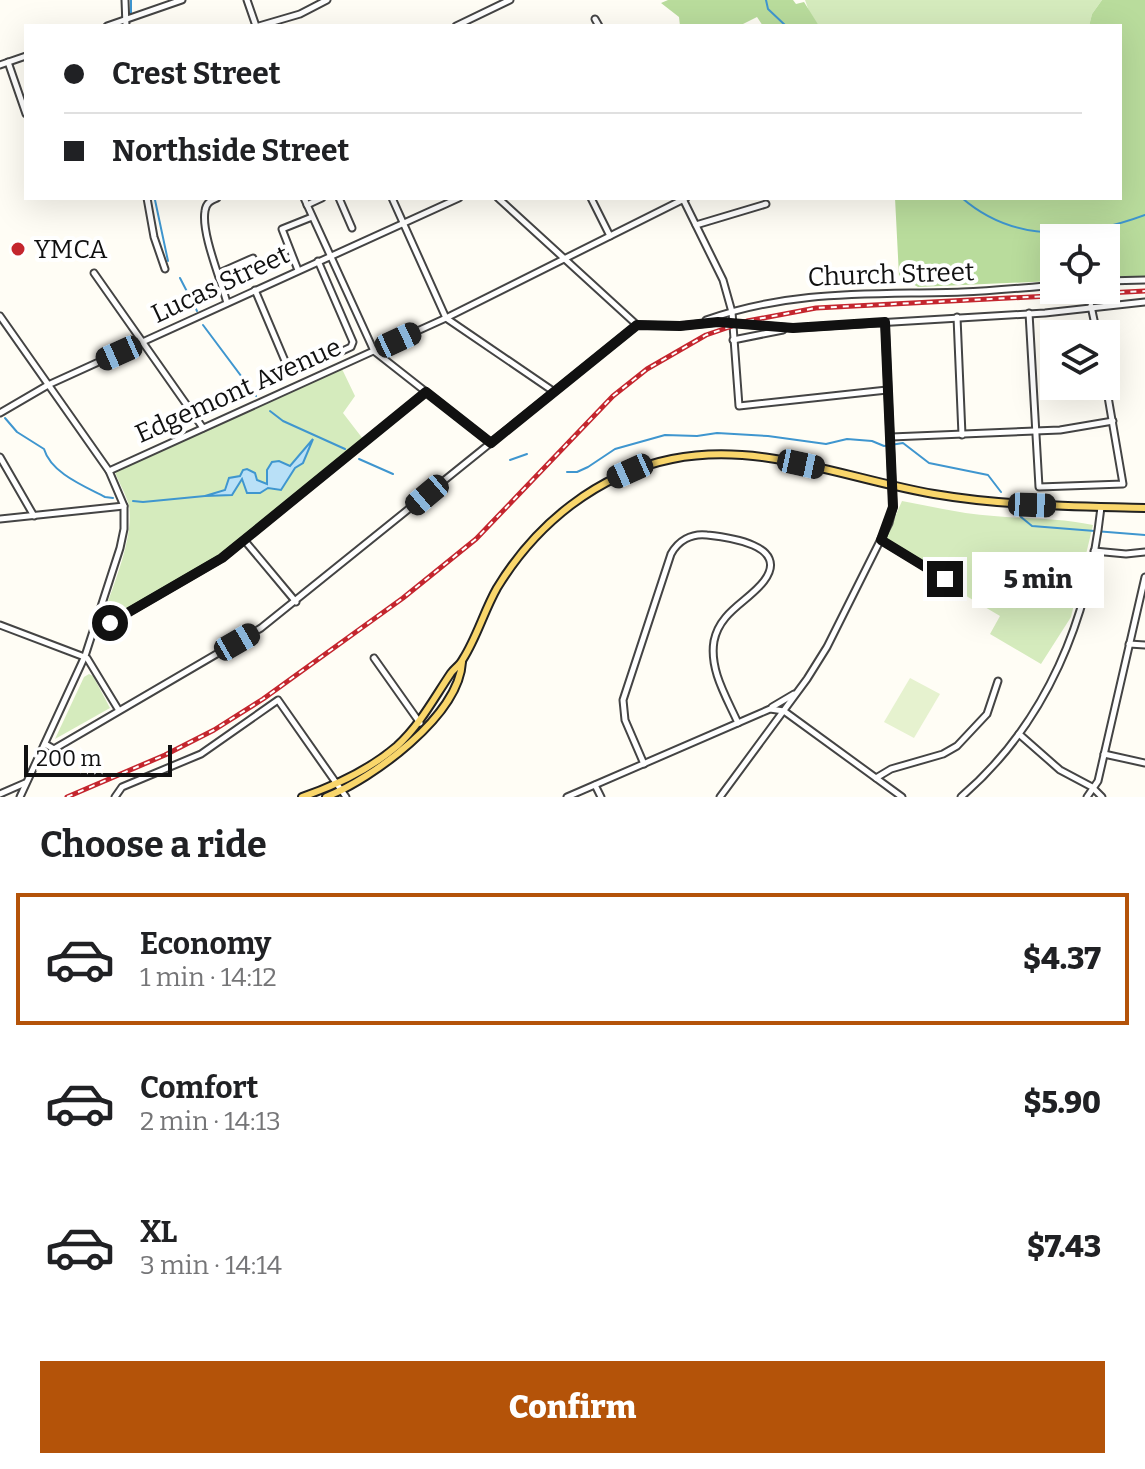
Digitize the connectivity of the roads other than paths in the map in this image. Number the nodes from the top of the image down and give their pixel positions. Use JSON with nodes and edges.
{"nodes":[{"id":1,"x":125,"y":0,"type":"edge"},
{"id":2,"x":182,"y":0,"type":"edge"},
{"id":3,"x":247,"y":0,"type":"edge"},
{"id":4,"x":327,"y":0,"type":"edge"},
{"id":5,"x":510,"y":0,"type":"edge"},
{"id":6,"x":595,"y":19,"type":"dead end"},
{"id":7,"x":125,"y":23,"type":"edge"},
{"id":8,"x":256,"y":24,"type":"edge"},
{"id":9,"x":264,"y":24,"type":"edge"},
{"id":10,"x":460,"y":24,"type":"edge"},
{"id":11,"x":598,"y":24,"type":"edge"},
{"id":12,"x":24,"y":57,"type":"edge"},
{"id":13,"x":8,"y":62,"type":"junction"},
{"id":14,"x":0,"y":65,"type":"edge"},
{"id":15,"x":24,"y":108,"type":"edge"},
{"id":16,"x":147,"y":200,"type":"edge"},
{"id":17,"x":212,"y":200,"type":"edge"},
{"id":18,"x":305,"y":200,"type":"edge"},
{"id":19,"x":318,"y":200,"type":"edge"},
{"id":20,"x":340,"y":200,"type":"edge"},
{"id":21,"x":393,"y":200,"type":"edge"},
{"id":22,"x":455,"y":200,"type":"edge"},
{"id":23,"x":500,"y":200,"type":"edge"},
{"id":24,"x":592,"y":200,"type":"edge"},
{"id":25,"x":680,"y":200,"type":"edge"},
{"id":26,"x":685,"y":200,"type":"edge"},
{"id":27,"x":766,"y":204,"type":"dead end"},
{"id":28,"x":307,"y":205,"type":"junction"},
{"id":29,"x":312,"y":215,"type":"junction"},
{"id":30,"x":403,"y":224,"type":"junction"},
{"id":31,"x":696,"y":225,"type":"junction"},
{"id":32,"x":352,"y":228,"type":"dead end"},
{"id":33,"x":610,"y":236,"type":"junction"},
{"id":34,"x":330,"y":255,"type":"junction"},
{"id":35,"x":253,"y":258,"type":"dead end"},
{"id":36,"x":567,"y":260,"type":"junction"},
{"id":37,"x":318,"y":261,"type":"junction"},
{"id":38,"x":165,"y":269,"type":"dead end"},
{"id":39,"x":298,"y":270,"type":"junction"},
{"id":40,"x":94,"y":273,"type":"dead end"},
{"id":41,"x":219,"y":273,"type":"junction"},
{"id":42,"x":1145,"y":280,"type":"edge"},
{"id":43,"x":1120,"y":281,"type":"edge"},
{"id":44,"x":1040,"y":286,"type":"edge"},
{"id":45,"x":255,"y":290,"type":"junction"},
{"id":46,"x":1145,"y":302,"type":"edge"},
{"id":47,"x":227,"y":303,"type":"junction"},
{"id":48,"x":1091,"y":306,"type":"junction"},
{"id":49,"x":743,"y":309,"type":"junction"},
{"id":50,"x":732,"y":312,"type":"junction"},
{"id":51,"x":1029,"y":313,"type":"junction"},
{"id":52,"x":0,"y":316,"type":"edge"},
{"id":53,"x":957,"y":317,"type":"junction"},
{"id":54,"x":446,"y":318,"type":"junction"},
{"id":55,"x":1094,"y":320,"type":"edge"},
{"id":56,"x":718,"y":322,"type":"junction"},
{"id":57,"x":885,"y":322,"type":"junction"},
{"id":58,"x":699,"y":323,"type":"junction"},
{"id":59,"x":733,"y":323,"type":"junction"},
{"id":60,"x":746,"y":324,"type":"junction"},
{"id":61,"x":637,"y":325,"type":"junction"},
{"id":62,"x":793,"y":328,"type":"junction"},
{"id":63,"x":733,"y":340,"type":"junction"},
{"id":64,"x":143,"y":342,"type":"junction"},
{"id":65,"x":374,"y":351,"type":"junction"},
{"id":66,"x":48,"y":385,"type":"junction"},
{"id":67,"x":887,"y":390,"type":"junction"},
{"id":68,"x":553,"y":391,"type":"junction"},
{"id":69,"x":426,"y":392,"type":"junction"},
{"id":70,"x":1109,"y":400,"type":"edge"},
{"id":71,"x":0,"y":413,"type":"edge"},
{"id":72,"x":1113,"y":421,"type":"junction"},
{"id":73,"x":203,"y":428,"type":"junction"},
{"id":74,"x":1035,"y":431,"type":"junction"},
{"id":75,"x":962,"y":435,"type":"junction"},
{"id":76,"x":491,"y":443,"type":"junction"},
{"id":77,"x":891,"y":443,"type":"junction"},
{"id":78,"x":0,"y":457,"type":"edge"},
{"id":79,"x":109,"y":471,"type":"junction"},
{"id":80,"x":893,"y":485,"type":"junction"},
{"id":81,"x":124,"y":506,"type":"junction"},
{"id":82,"x":1101,"y":507,"type":"junction"},
{"id":83,"x":1145,"y":508,"type":"edge"},
{"id":84,"x":34,"y":516,"type":"junction"},
{"id":85,"x":0,"y":519,"type":"edge"},
{"id":86,"x":881,"y":540,"type":"junction"},
{"id":87,"x":245,"y":541,"type":"junction"},
{"id":88,"x":1094,"y":551,"type":"junction"},
{"id":89,"x":1145,"y":552,"type":"edge"},
{"id":90,"x":1145,"y":577,"type":"edge"},
{"id":91,"x":945,"y":579,"type":"dead end"},
{"id":92,"x":296,"y":602,"type":"junction"},
{"id":93,"x":0,"y":625,"type":"edge"},
{"id":94,"x":95,"y":625,"type":"junction"},
{"id":95,"x":1129,"y":644,"type":"junction"},
{"id":96,"x":1145,"y":645,"type":"edge"},
{"id":97,"x":85,"y":656,"type":"junction"},
{"id":98,"x":374,"y":658,"type":"dead end"},
{"id":99,"x":998,"y":681,"type":"dead end"},
{"id":100,"x":798,"y":691,"type":"junction"},
{"id":101,"x":118,"y":709,"type":"junction"},
{"id":102,"x":770,"y":709,"type":"junction"},
{"id":103,"x":784,"y":711,"type":"junction"},
{"id":104,"x":738,"y":723,"type":"junction"},
{"id":105,"x":422,"y":724,"type":"junction"},
{"id":106,"x":1019,"y":734,"type":"junction"},
{"id":107,"x":45,"y":744,"type":"junction"},
{"id":108,"x":1104,"y":754,"type":"junction"},
{"id":109,"x":1145,"y":763,"type":"edge"},
{"id":110,"x":644,"y":764,"type":"junction"},
{"id":111,"x":876,"y":778,"type":"junction"},
{"id":112,"x":25,"y":782,"type":"junction"},
{"id":113,"x":595,"y":785,"type":"junction"},
{"id":114,"x":1094,"y":790,"type":"junction"},
{"id":115,"x":341,"y":791,"type":"edge"},
{"id":116,"x":0,"y":794,"type":"edge"},
{"id":117,"x":21,"y":795,"type":"edge"},
{"id":118,"x":115,"y":797,"type":"edge"},
{"id":119,"x":302,"y":797,"type":"edge"},
{"id":120,"x":326,"y":797,"type":"edge"},
{"id":121,"x":567,"y":797,"type":"edge"},
{"id":122,"x":601,"y":797,"type":"edge"},
{"id":123,"x":720,"y":797,"type":"edge"},
{"id":124,"x":902,"y":797,"type":"edge"},
{"id":125,"x":961,"y":797,"type":"edge"},
{"id":126,"x":1087,"y":797,"type":"edge"},
{"id":127,"x":1102,"y":797,"type":"edge"}],
"edges":[{"from":1,"to":7,"type":"street"},
{"from":2,"to":7,"type":"street"},
{"from":3,"to":8,"type":"street"},
{"from":4,"to":9,"type":"street"},
{"from":5,"to":10,"type":"street"},
{"from":6,"to":11,"type":"street"},
{"from":12,"to":13,"type":"street"},
{"from":13,"to":14,"type":"street"},
{"from":13,"to":15,"type":"street"},
{"from":16,"to":38,"type":"street"},
{"from":17,"to":41,"type":"street"},
{"from":18,"to":28,"type":"street"},
{"from":19,"to":28,"type":"street"},
{"from":20,"to":32,"type":"street"},
{"from":21,"to":30,"type":"street"},
{"from":22,"to":30,"type":"street","name":"Lucas Street"},
{"from":23,"to":36,"type":"street"},
{"from":24,"to":33,"type":"street"},
{"from":25,"to":33,"type":"street","name":"Edgemont Avenue"},
{"from":26,"to":31,"type":"street"},
{"from":27,"to":31,"type":"street"},
{"from":28,"to":29,"type":"street"},
{"from":29,"to":34,"type":"street"},
{"from":29,"to":39,"type":"street"},
{"from":30,"to":34,"type":"street","name":"Lucas Street"},
{"from":30,"to":54,"type":"street"},
{"from":31,"to":50,"type":"street"},
{"from":33,"to":36,"type":"street","name":"Edgemont Avenue"},
{"from":34,"to":37,"type":"street","name":"Lucas Street"},
{"from":34,"to":65,"type":"street"},
{"from":35,"to":41,"type":"street"},
{"from":36,"to":54,"type":"street","name":"Edgemont Avenue"},
{"from":36,"to":61,"type":"street"},
{"from":37,"to":39,"type":"street","name":"Lucas Street"},
{"from":37,"to":45,"type":"street"},
{"from":39,"to":45,"type":"street","name":"Lucas Street"},
{"from":40,"to":64,"type":"street"},
{"from":41,"to":47,"type":"street"},
{"from":42,"to":43,"type":"street"},
{"from":44,"to":49,"type":"street","name":"Church Street"},
{"from":45,"to":47,"type":"street","name":"Lucas Street"},
{"from":46,"to":48,"type":"street"},
{"from":47,"to":64,"type":"street","name":"Lucas Street"},
{"from":48,"to":51,"type":"street"},
{"from":48,"to":55,"type":"street"},
{"from":49,"to":50,"type":"street","name":"Church Street"},
{"from":49,"to":60,"type":"street"},
{"from":50,"to":56,"type":"street"},
{"from":50,"to":58,"type":"street","name":"Church Street"},
{"from":50,"to":59,"type":"street"},
{"from":50,"to":60,"type":"street"},
{"from":51,"to":53,"type":"street"},
{"from":51,"to":74,"type":"street"},
{"from":52,"to":66,"type":"street"},
{"from":53,"to":57,"type":"street"},
{"from":53,"to":75,"type":"street"},
{"from":54,"to":65,"type":"street","name":"Edgemont Avenue"},
{"from":54,"to":68,"type":"street"},
{"from":56,"to":58,"type":"street"},
{"from":56,"to":59,"type":"street"},
{"from":57,"to":62,"type":"street"},
{"from":57,"to":67,"type":"street"},
{"from":58,"to":61,"type":"street"},
{"from":59,"to":60,"type":"street"},
{"from":59,"to":63,"type":"street"},
{"from":60,"to":62,"type":"street"},
{"from":61,"to":68,"type":"street"},
{"from":62,"to":63,"type":"street"},
{"from":63,"to":67,"type":"street"},
{"from":64,"to":66,"type":"street","name":"Lucas Street"},
{"from":64,"to":73,"type":"street"},
{"from":65,"to":69,"type":"street"},
{"from":65,"to":73,"type":"street","name":"Edgemont Avenue"},
{"from":66,"to":71,"type":"street","name":"Lucas Street"},
{"from":66,"to":79,"type":"street"},
{"from":67,"to":77,"type":"street"},
{"from":68,"to":76,"type":"street"},
{"from":69,"to":76,"type":"street"},
{"from":69,"to":87,"type":"street"},
{"from":70,"to":72,"type":"street"},
{"from":72,"to":74,"type":"street"},
{"from":72,"to":74,"type":"street"},
{"from":73,"to":79,"type":"street","name":"Edgemont Avenue"},
{"from":74,"to":75,"type":"street"},
{"from":75,"to":77,"type":"street"},
{"from":76,"to":92,"type":"street"},
{"from":77,"to":80,"type":"street"},
{"from":78,"to":84,"type":"street"},
{"from":79,"to":81,"type":"street"},
{"from":80,"to":82,"type":"main road"},
{"from":80,"to":86,"type":"street"},
{"from":80,"to":105,"type":"main road"},
{"from":81,"to":84,"type":"street"},
{"from":81,"to":94,"type":"street"},
{"from":82,"to":83,"type":"main road"},
{"from":82,"to":88,"type":"street"},
{"from":84,"to":85,"type":"street"},
{"from":86,"to":91,"type":"street"},
{"from":86,"to":100,"type":"street"},
{"from":87,"to":92,"type":"street"},
{"from":87,"to":94,"type":"street"},
{"from":88,"to":89,"type":"street"},
{"from":88,"to":106,"type":"street"},
{"from":90,"to":95,"type":"street"},
{"from":92,"to":101,"type":"street"},
{"from":93,"to":97,"type":"street"},
{"from":94,"to":97,"type":"street"},
{"from":95,"to":96,"type":"street"},
{"from":95,"to":108,"type":"street"},
{"from":97,"to":101,"type":"street"},
{"from":97,"to":107,"type":"street"},
{"from":98,"to":105,"type":"street"},
{"from":99,"to":111,"type":"street"},
{"from":100,"to":102,"type":"street"},
{"from":100,"to":103,"type":"street"},
{"from":101,"to":107,"type":"street"},
{"from":102,"to":103,"type":"street"},
{"from":102,"to":104,"type":"street"},
{"from":103,"to":111,"type":"street"},
{"from":103,"to":123,"type":"street"},
{"from":104,"to":110,"type":"street"},
{"from":104,"to":110,"type":"street"},
{"from":105,"to":115,"type":"main road"},
{"from":106,"to":114,"type":"street"},
{"from":106,"to":125,"type":"street"},
{"from":107,"to":112,"type":"street"},
{"from":108,"to":109,"type":"street"},
{"from":108,"to":114,"type":"street"},
{"from":110,"to":113,"type":"street"},
{"from":111,"to":124,"type":"street"},
{"from":112,"to":116,"type":"street"},
{"from":112,"to":117,"type":"street"},
{"from":113,"to":121,"type":"street"},
{"from":113,"to":122,"type":"street"},
{"from":114,"to":126,"type":"street"},
{"from":114,"to":127,"type":"street"},
{"from":115,"to":118,"type":"street"},
{"from":115,"to":119,"type":"main road"},
{"from":115,"to":120,"type":"main road"}]}
